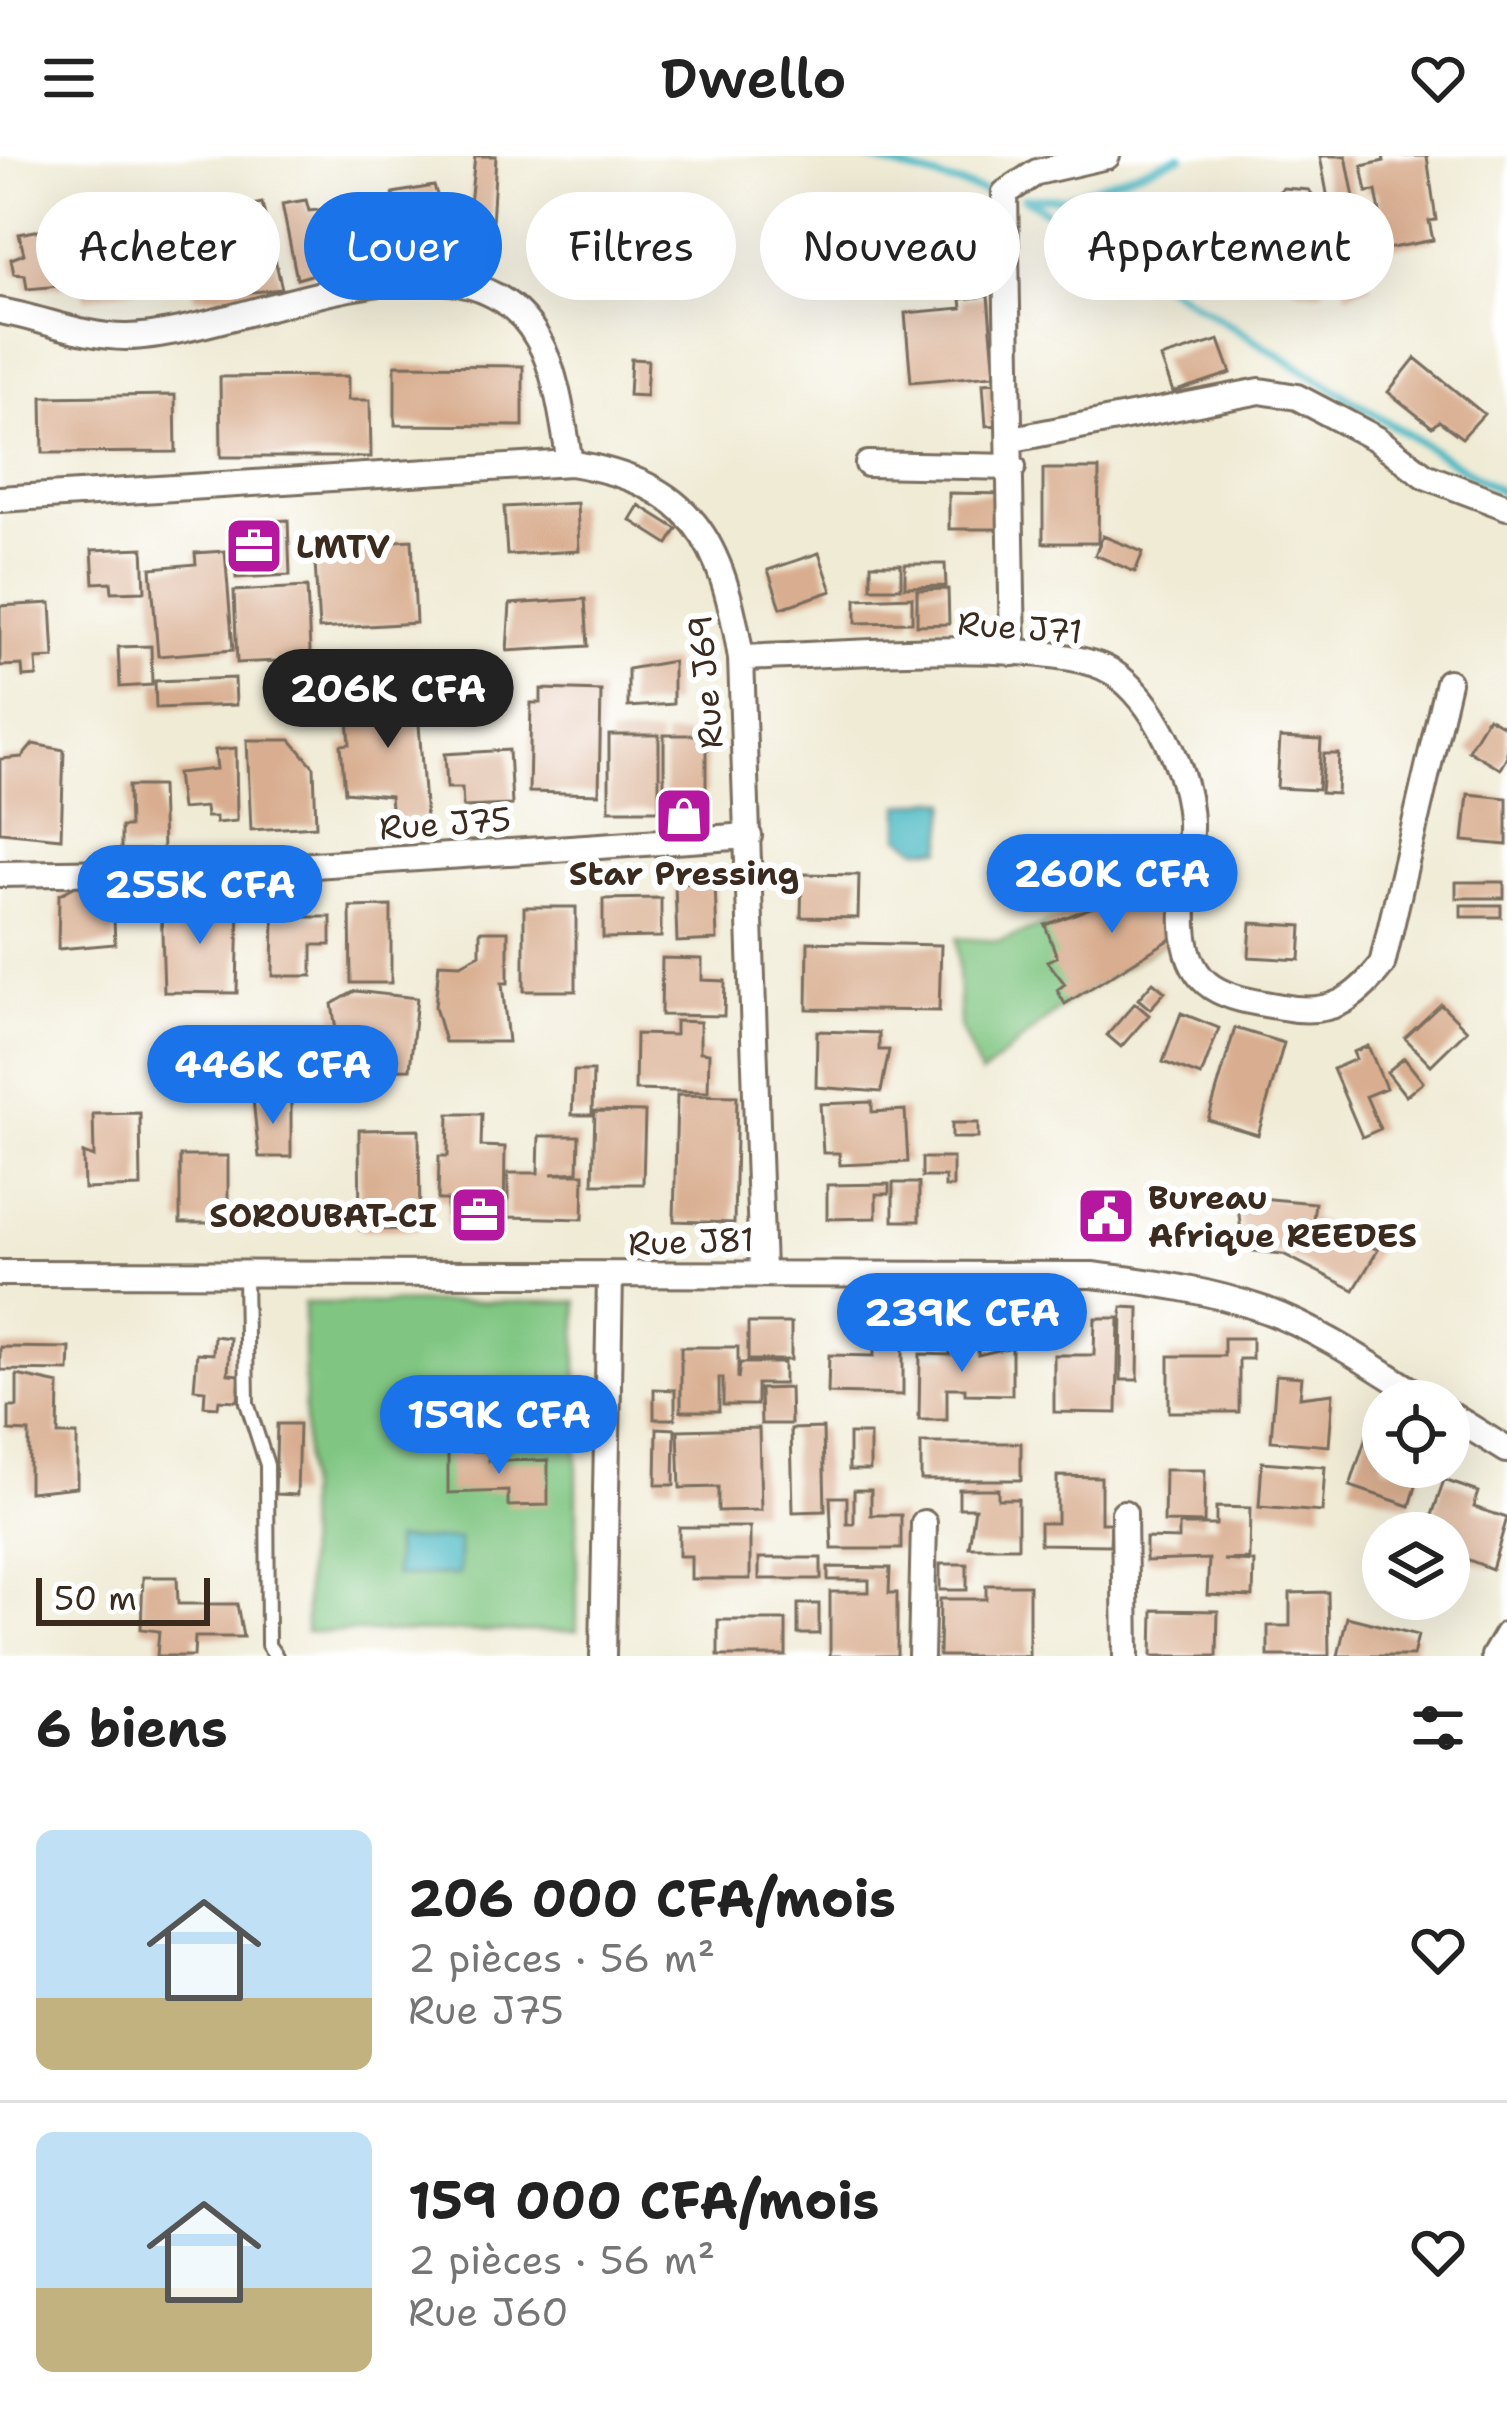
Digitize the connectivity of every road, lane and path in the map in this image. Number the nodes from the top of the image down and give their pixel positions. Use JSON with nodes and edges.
{"nodes":[{"id":1,"x":1107,"y":156,"type":"edge"},
{"id":2,"x":0,"y":311,"type":"edge"},
{"id":3,"x":1013,"y":439,"type":"junction"},
{"id":4,"x":571,"y":463,"type":"junction"},
{"id":5,"x":868,"y":464,"type":"dead end"},
{"id":6,"x":1013,"y":467,"type":"junction"},
{"id":7,"x":0,"y":499,"type":"edge"},
{"id":8,"x":1507,"y":507,"type":"edge"},
{"id":9,"x":1013,"y":653,"type":"junction"},
{"id":10,"x":741,"y":658,"type":"junction"},
{"id":11,"x":1448,"y":682,"type":"dead end"},
{"id":12,"x":749,"y":836,"type":"junction"},
{"id":13,"x":0,"y":874,"type":"edge"},
{"id":14,"x":762,"y":1271,"type":"junction"},
{"id":15,"x":0,"y":1274,"type":"edge"},
{"id":16,"x":245,"y":1274,"type":"junction"},
{"id":17,"x":610,"y":1276,"type":"junction"},
{"id":18,"x":1394,"y":1380,"type":"edge"},
{"id":19,"x":1470,"y":1427,"type":"edge"},
{"id":20,"x":1507,"y":1450,"type":"edge"},
{"id":21,"x":1124,"y":1514,"type":"dead end"},
{"id":22,"x":924,"y":1523,"type":"dead end"},
{"id":23,"x":1507,"y":1634,"type":"edge"},
{"id":24,"x":276,"y":1656,"type":"edge"},
{"id":25,"x":603,"y":1656,"type":"edge"},
{"id":26,"x":921,"y":1656,"type":"edge"},
{"id":27,"x":1126,"y":1656,"type":"edge"},
{"id":28,"x":1493,"y":1656,"type":"edge"}],
"edges":[{"from":1,"to":3,"type":"street"},
{"from":2,"to":4,"type":"street"},
{"from":3,"to":6,"type":"street"},
{"from":3,"to":8,"type":"street"},
{"from":4,"to":7,"type":"street","name":"Rue J69"},
{"from":4,"to":10,"type":"street","name":"Rue J69"},
{"from":5,"to":6,"type":"street"},
{"from":6,"to":9,"type":"street"},
{"from":9,"to":10,"type":"street","name":"Rue J71"},
{"from":9,"to":11,"type":"street","name":"Rue J71"},
{"from":10,"to":12,"type":"street","name":"Rue J69"},
{"from":12,"to":13,"type":"street","name":"Rue J75"},
{"from":12,"to":14,"type":"street","name":"Rue J69"},
{"from":14,"to":17,"type":"street","name":"Rue J81"},
{"from":14,"to":18,"type":"street","name":"Rue J81"},
{"from":15,"to":16,"type":"street","name":"Rue J81"},
{"from":16,"to":17,"type":"street","name":"Rue J81"},
{"from":16,"to":24,"type":"lane"},
{"from":17,"to":25,"type":"street"},
{"from":19,"to":20,"type":"street"},
{"from":21,"to":27,"type":"street"},
{"from":22,"to":26,"type":"street"},
{"from":23,"to":28,"type":"street"}]}
